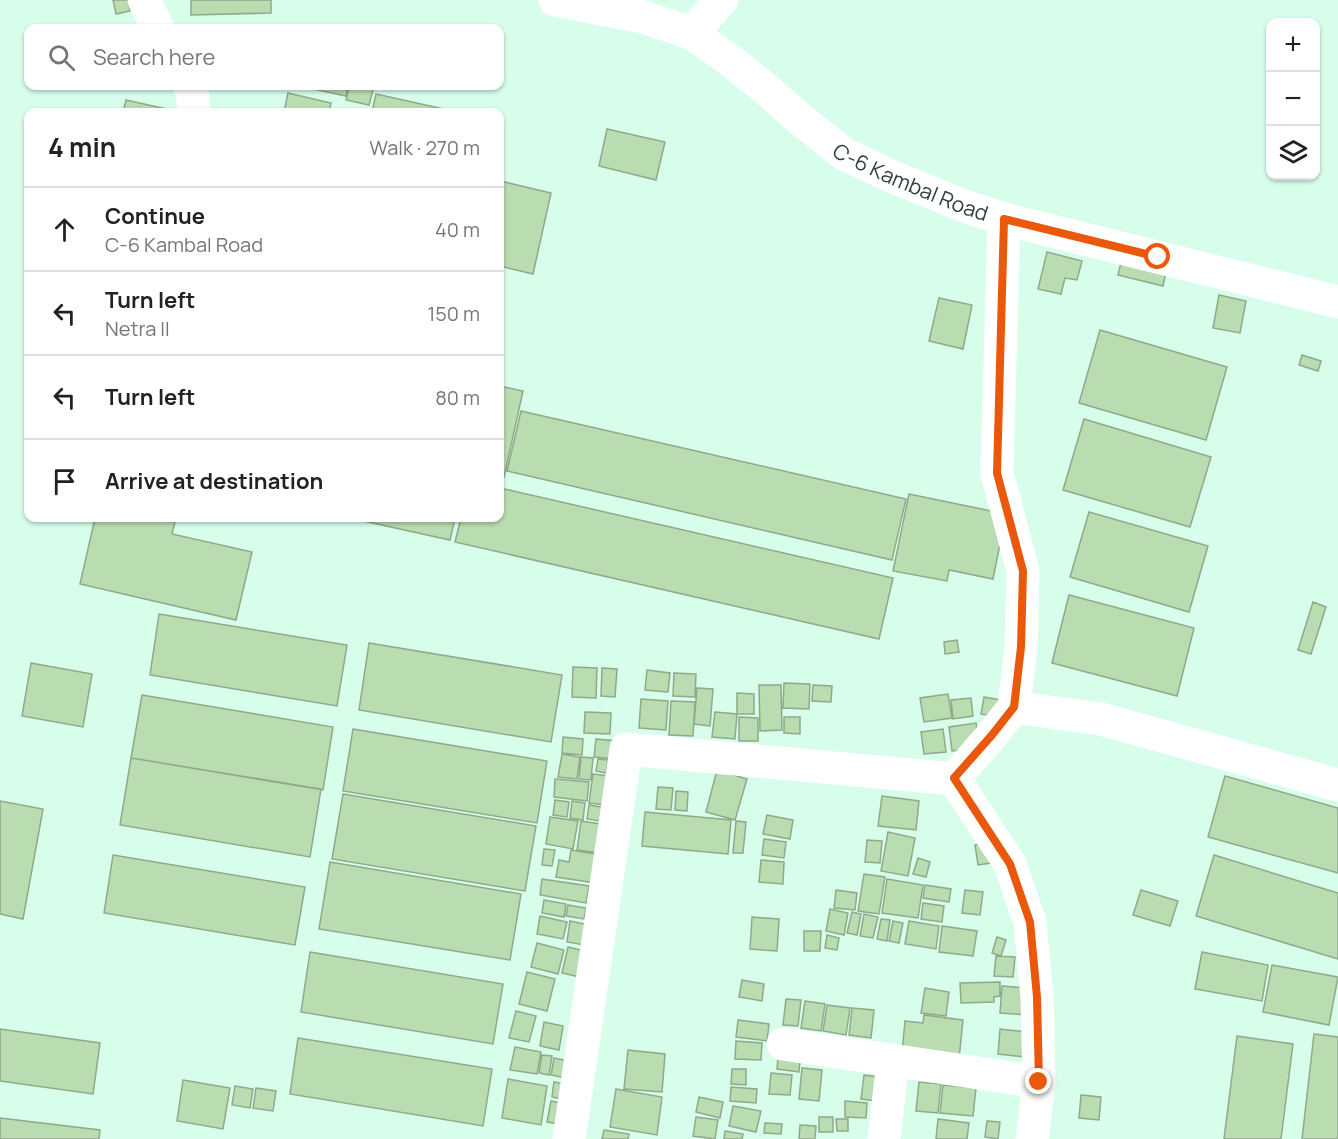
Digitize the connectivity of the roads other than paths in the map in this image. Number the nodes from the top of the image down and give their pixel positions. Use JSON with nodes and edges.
{"nodes":[{"id":1,"x":144,"y":0,"type":"edge"},
{"id":2,"x":555,"y":0,"type":"edge"},
{"id":3,"x":722,"y":0,"type":"edge"},
{"id":4,"x":156,"y":24,"type":"edge"},
{"id":5,"x":690,"y":33,"type":"junction"},
{"id":6,"x":192,"y":90,"type":"edge"},
{"id":7,"x":194,"y":108,"type":"edge"},
{"id":8,"x":1004,"y":219,"type":"junction"},
{"id":9,"x":1338,"y":302,"type":"edge"},
{"id":10,"x":1014,"y":707,"type":"junction"},
{"id":11,"x":954,"y":778,"type":"junction"},
{"id":12,"x":1338,"y":785,"type":"edge"},
{"id":13,"x":783,"y":1044,"type":"dead end"},
{"id":14,"x":893,"y":1061,"type":"junction"},
{"id":15,"x":1039,"y":1082,"type":"junction"},
{"id":16,"x":569,"y":1139,"type":"edge"},
{"id":17,"x":884,"y":1139,"type":"edge"},
{"id":18,"x":1032,"y":1139,"type":"edge"}],
"edges":[{"from":1,"to":4,"type":"street"},
{"from":2,"to":5,"type":"street","name":"C-6 Kambal Road"},
{"from":3,"to":5,"type":"street"},
{"from":5,"to":8,"type":"street","name":"C-6 Kambal Road"},
{"from":6,"to":7,"type":"street"},
{"from":8,"to":9,"type":"street","name":"C-6 Kambal Road"},
{"from":8,"to":10,"type":"street"},
{"from":10,"to":11,"type":"street"},
{"from":10,"to":12,"type":"street"},
{"from":11,"to":15,"type":"street"},
{"from":11,"to":16,"type":"street"},
{"from":13,"to":14,"type":"street"},
{"from":14,"to":15,"type":"street"},
{"from":14,"to":17,"type":"street"},
{"from":15,"to":18,"type":"street"}]}
